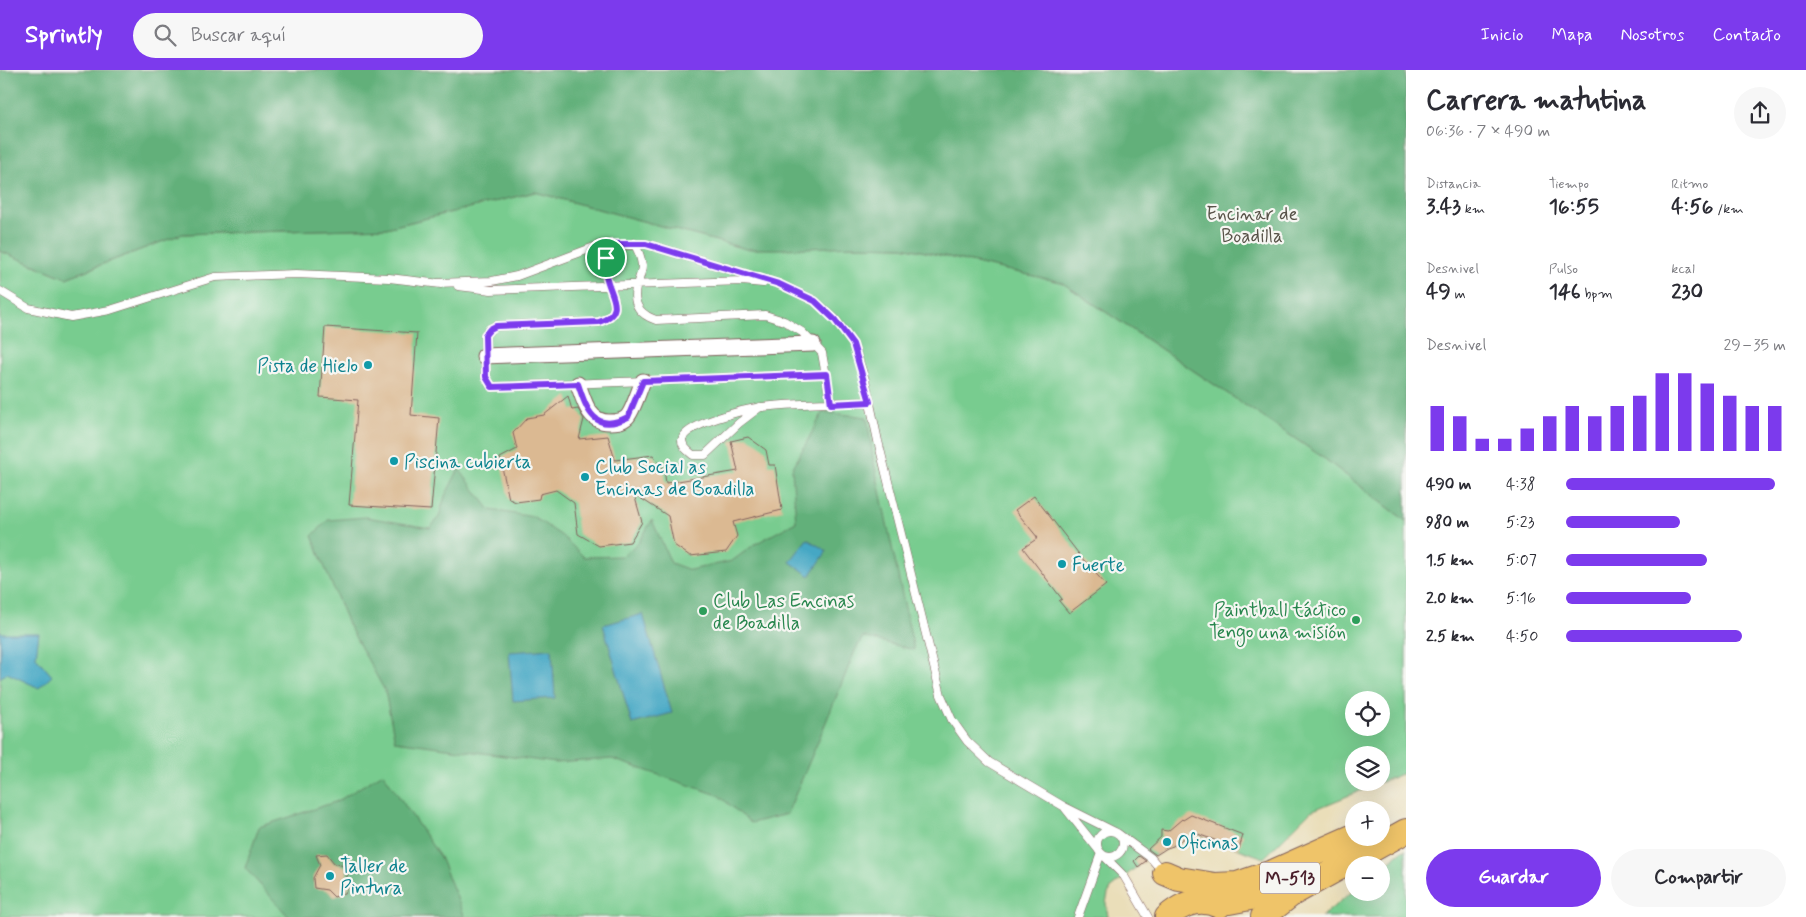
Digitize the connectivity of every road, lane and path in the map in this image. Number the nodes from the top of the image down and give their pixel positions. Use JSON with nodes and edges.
{"nodes":[{"id":1,"x":612,"y":244,"type":"junction"},
{"id":2,"x":634,"y":244,"type":"junction"},
{"id":3,"x":437,"y":283,"type":"junction"},
{"id":4,"x":779,"y":284,"type":"junction"},
{"id":5,"x":636,"y":286,"type":"junction"},
{"id":6,"x":610,"y":287,"type":"junction"},
{"id":7,"x":0,"y":291,"type":"edge"},
{"id":8,"x":813,"y":344,"type":"junction"},
{"id":9,"x":484,"y":356,"type":"junction"},
{"id":10,"x":827,"y":374,"type":"junction"},
{"id":11,"x":643,"y":381,"type":"junction"},
{"id":12,"x":578,"y":384,"type":"junction"},
{"id":13,"x":870,"y":402,"type":"junction"},
{"id":14,"x":831,"y":404,"type":"junction"},
{"id":15,"x":760,"y":407,"type":"junction"},
{"id":16,"x":1063,"y":806,"type":"junction"},
{"id":17,"x":1406,"y":817,"type":"edge"},
{"id":18,"x":1406,"y":821,"type":"edge"},
{"id":19,"x":1390,"y":823,"type":"edge"},
{"id":20,"x":1390,"y":829,"type":"edge"},
{"id":21,"x":1406,"y":831,"type":"edge"},
{"id":22,"x":1117,"y":833,"type":"junction"},
{"id":23,"x":1345,"y":840,"type":"edge"},
{"id":24,"x":1356,"y":846,"type":"edge"},
{"id":25,"x":1101,"y":853,"type":"junction"},
{"id":26,"x":1187,"y":892,"type":"junction"},
{"id":27,"x":1078,"y":917,"type":"edge"},
{"id":28,"x":1148,"y":917,"type":"edge"},
{"id":29,"x":1167,"y":917,"type":"edge"},
{"id":30,"x":1235,"y":917,"type":"edge"},
{"id":31,"x":1263,"y":917,"type":"edge"}],
"edges":[{"from":1,"to":2,"type":"lane"},
{"from":1,"to":3,"type":"lane"},
{"from":1,"to":6,"type":"lane"},
{"from":2,"to":4,"type":"lane"},
{"from":2,"to":5,"type":"lane"},
{"from":3,"to":6,"type":"lane"},
{"from":3,"to":7,"type":"lane"},
{"from":4,"to":5,"type":"lane"},
{"from":4,"to":13,"type":"lane"},
{"from":5,"to":6,"type":"lane"},
{"from":5,"to":8,"type":"lane"},
{"from":6,"to":9,"type":"lane"},
{"from":8,"to":9,"type":"street"},
{"from":8,"to":10,"type":"lane"},
{"from":9,"to":12,"type":"lane"},
{"from":10,"to":11,"type":"lane"},
{"from":10,"to":14,"type":"lane"},
{"from":11,"to":12,"type":"lane"},
{"from":11,"to":12,"type":"street"},
{"from":13,"to":14,"type":"lane"},
{"from":13,"to":16,"type":"lane"},
{"from":14,"to":15,"type":"lane"},
{"from":15,"to":15,"type":"lane"},
{"from":16,"to":22,"type":"lane"},
{"from":16,"to":25,"type":"lane"},
{"from":17,"to":19,"type":"main road"},
{"from":18,"to":20,"type":"main road"},
{"from":21,"to":31,"type":"main road","number":"M-513"},
{"from":22,"to":25,"type":"lane"},
{"from":22,"to":25,"type":"lane"},
{"from":22,"to":26,"type":"lane"},
{"from":23,"to":26,"type":"main road"},
{"from":24,"to":26,"type":"main road","number":"M-513"},
{"from":25,"to":27,"type":"lane"},
{"from":25,"to":28,"type":"lane"},
{"from":26,"to":29,"type":"main road","number":"M-513"},
{"from":26,"to":30,"type":"main road"}]}
